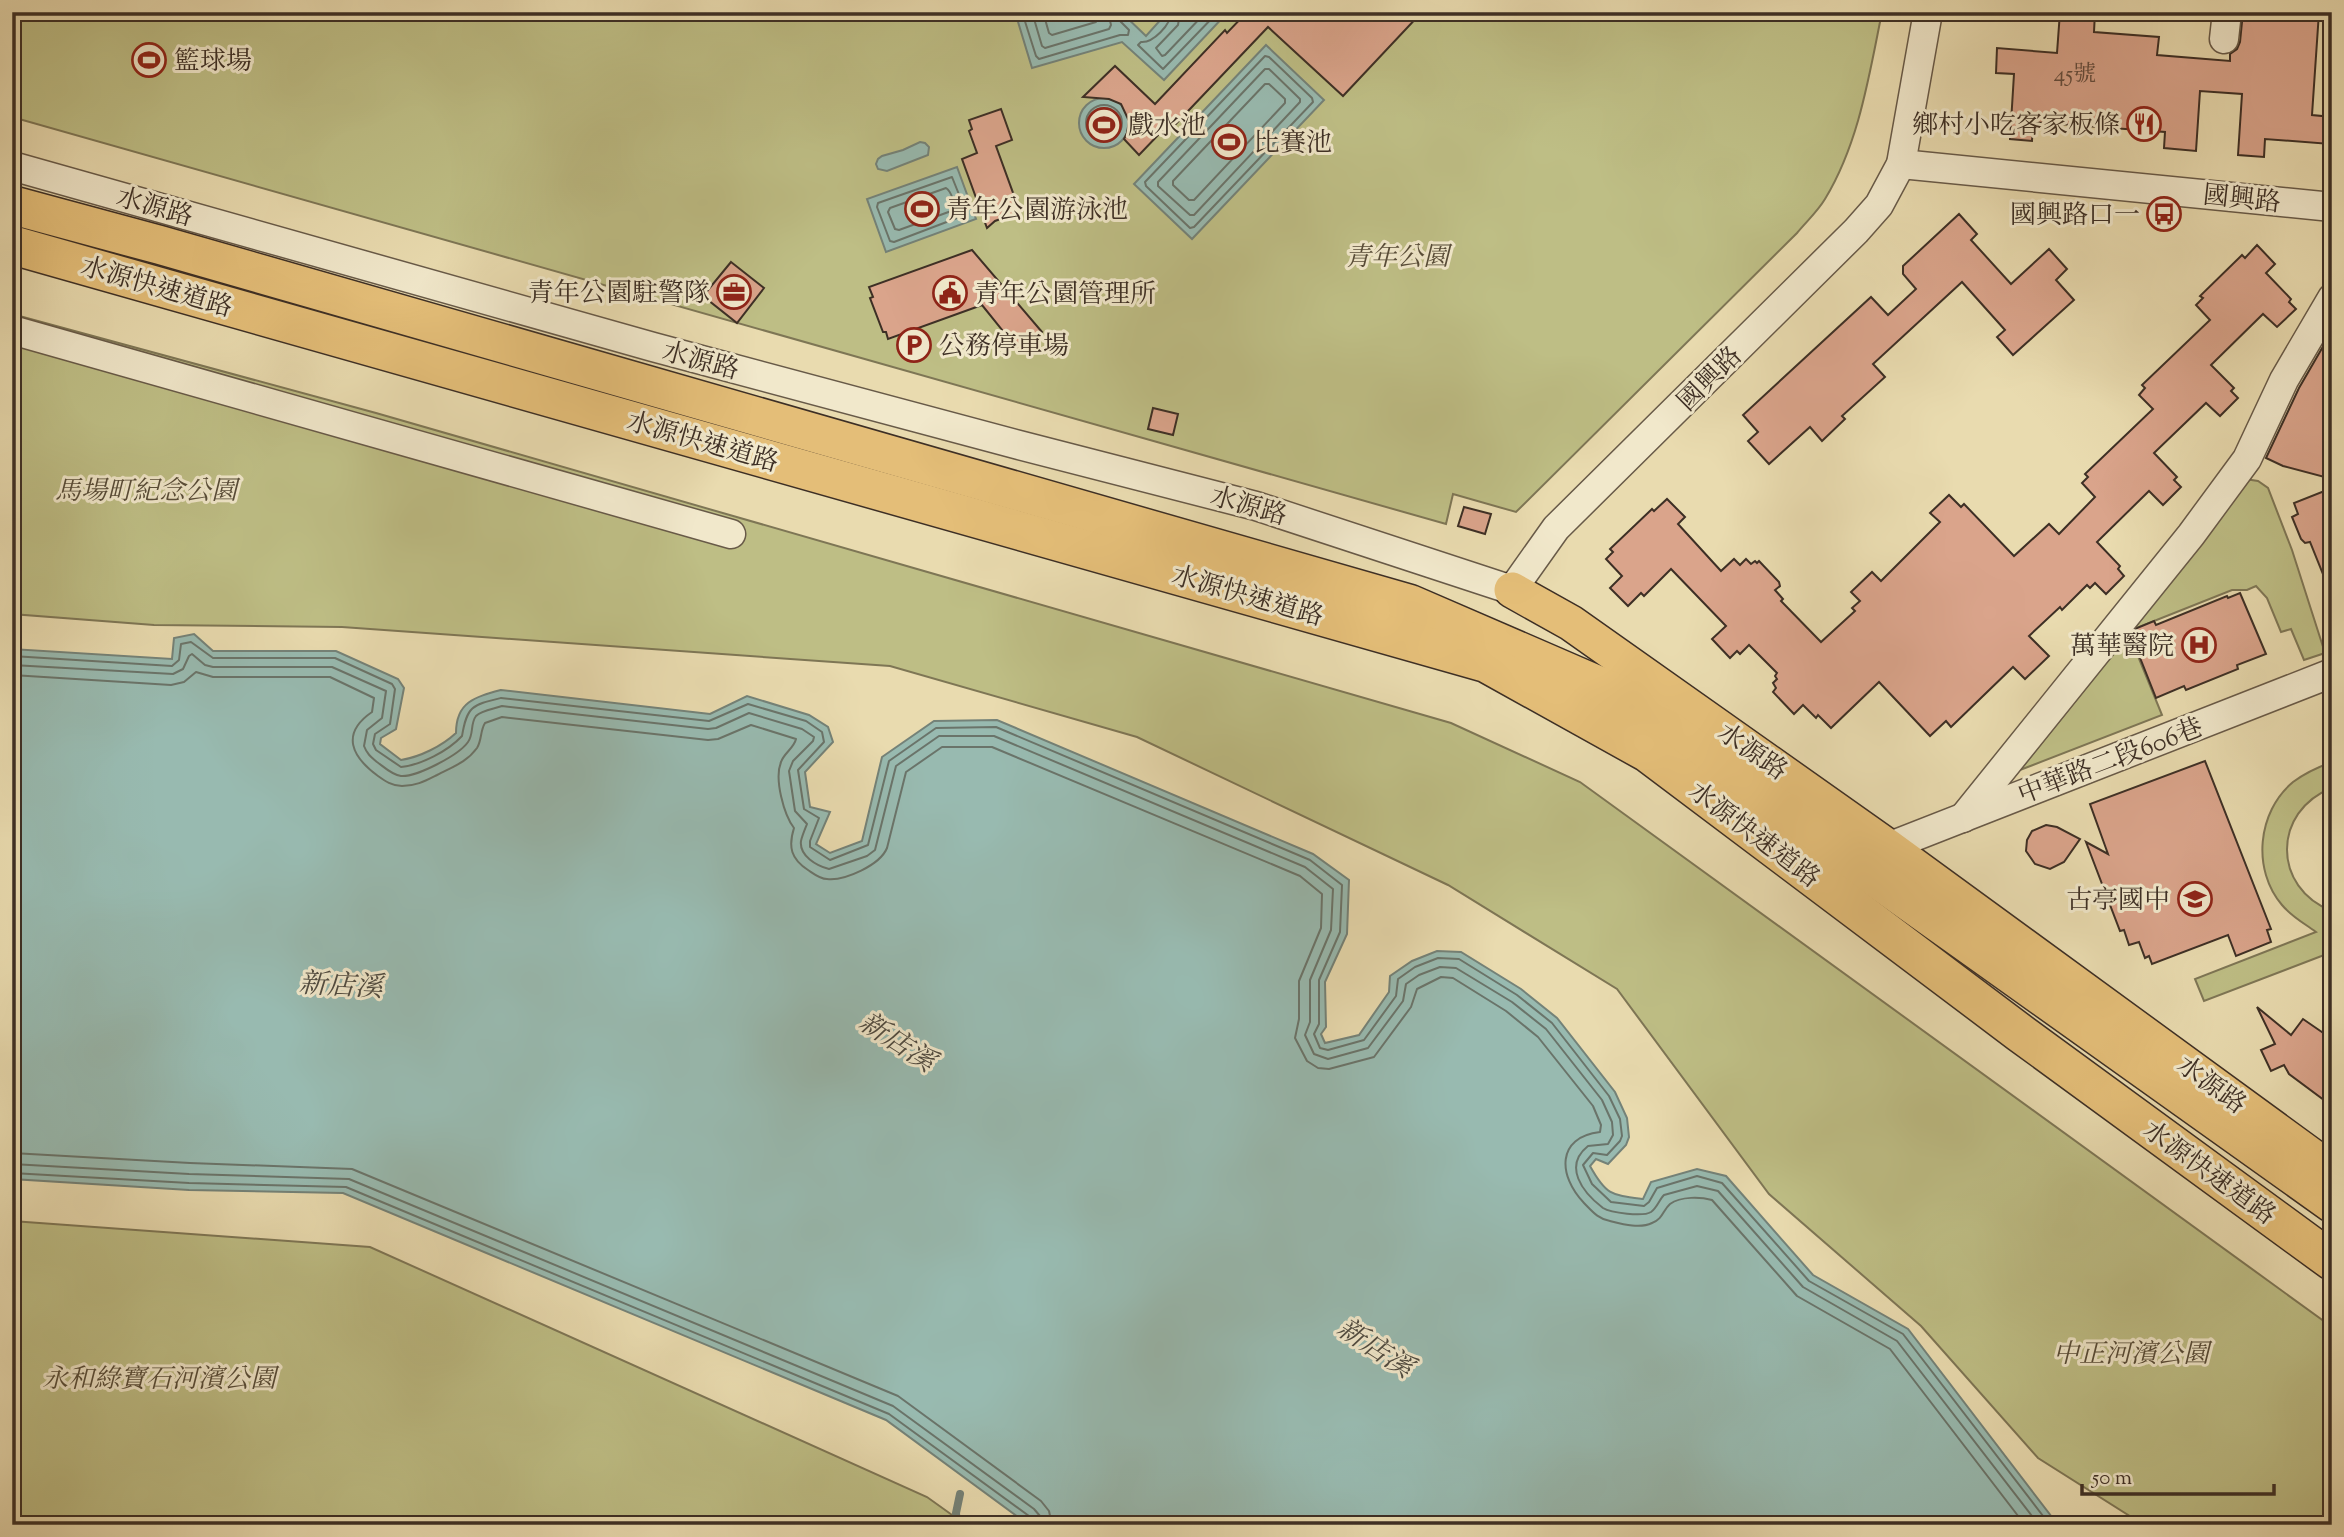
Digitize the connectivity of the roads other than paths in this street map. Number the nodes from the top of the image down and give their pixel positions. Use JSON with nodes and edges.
{"nodes":[{"id":1,"x":1928,"y":12,"type":"edge"},
{"id":2,"x":1901,"y":164,"type":"junction"},
{"id":3,"x":12,"y":166,"type":"edge"},
{"id":4,"x":12,"y":205,"type":"edge"},
{"id":5,"x":2332,"y":207,"type":"edge"},
{"id":6,"x":12,"y":245,"type":"edge"},
{"id":7,"x":2332,"y":298,"type":"edge"},
{"id":8,"x":12,"y":330,"type":"edge"},
{"id":9,"x":731,"y":534,"type":"dead end"},
{"id":10,"x":1512,"y":590,"type":"junction"},
{"id":11,"x":2332,"y":673,"type":"edge"},
{"id":12,"x":1962,"y":818,"type":"junction"},
{"id":13,"x":1888,"y":847,"type":"junction"},
{"id":14,"x":2020,"y":1033,"type":"junction"},
{"id":15,"x":2332,"y":1171,"type":"edge"},
{"id":16,"x":2332,"y":1203,"type":"edge"},
{"id":17,"x":2332,"y":1229,"type":"edge"},
{"id":18,"x":2332,"y":1261,"type":"edge"}],
"edges":[{"from":1,"to":2,"type":"street","name":"國興路"},
{"from":2,"to":5,"type":"street","name":"國興路"},
{"from":2,"to":10,"type":"street","name":"國興路"},
{"from":3,"to":10,"type":"street","name":"水源路"},
{"from":4,"to":16,"type":"highway","name":"水源快速道路"},
{"from":6,"to":14,"type":"highway","name":"水源快速道路"},
{"from":7,"to":12,"type":"street"},
{"from":8,"to":9,"type":"street"},
{"from":10,"to":13,"type":"main road","name":"水源路"},
{"from":11,"to":12,"type":"street","name":"中華路二段606巷"},
{"from":12,"to":13,"type":"street","name":"中華路二段606巷"},
{"from":13,"to":15,"type":"main road","name":"水源路"},
{"from":14,"to":17,"type":"highway"},
{"from":14,"to":18,"type":"highway","name":"水源快速道路"}]}
